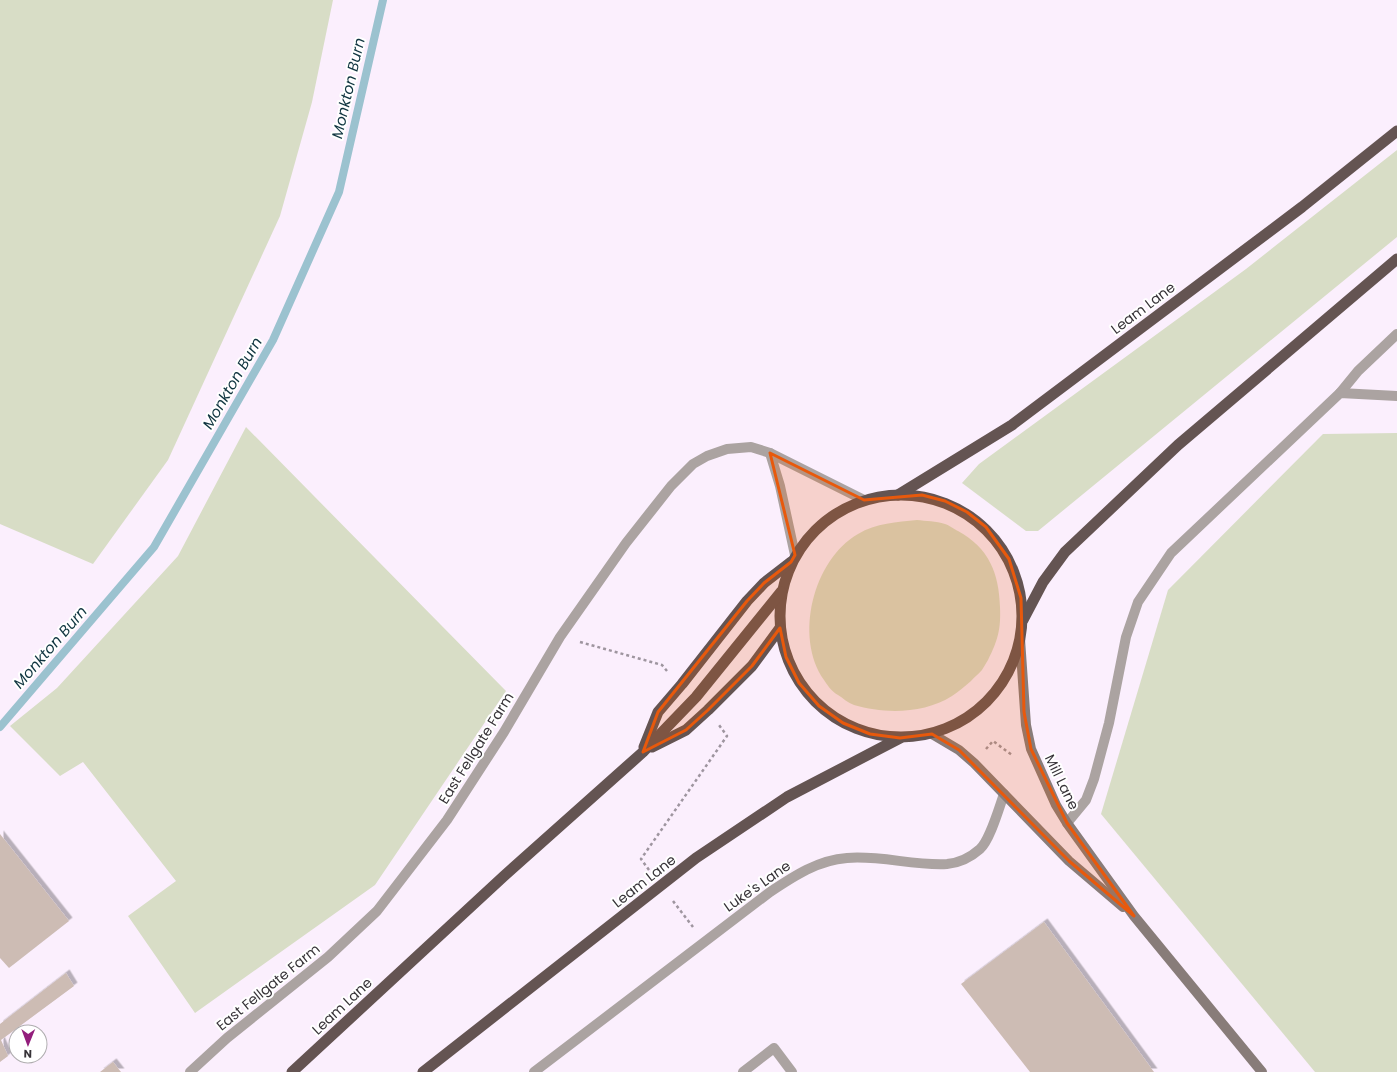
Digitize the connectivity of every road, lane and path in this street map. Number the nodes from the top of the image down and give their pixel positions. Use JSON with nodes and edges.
{"nodes":[{"id":1,"x":1397,"y":131,"type":"edge"},
{"id":2,"x":1397,"y":259,"type":"edge"},
{"id":3,"x":1397,"y":334,"type":"edge"},
{"id":4,"x":1340,"y":393,"type":"junction"},
{"id":5,"x":1397,"y":396,"type":"edge"},
{"id":6,"x":770,"y":453,"type":"junction"},
{"id":7,"x":897,"y":495,"type":"junction"},
{"id":8,"x":864,"y":500,"type":"junction"},
{"id":9,"x":793,"y":559,"type":"junction"},
{"id":10,"x":781,"y":592,"type":"junction"},
{"id":11,"x":1022,"y":621,"type":"junction"},
{"id":12,"x":780,"y":628,"type":"junction"},
{"id":13,"x":560,"y":637,"type":"junction"},
{"id":14,"x":1020,"y":639,"type":"junction"},
{"id":15,"x":682,"y":684,"type":"junction"},
{"id":16,"x":708,"y":710,"type":"junction"},
{"id":17,"x":932,"y":734,"type":"junction"},
{"id":18,"x":900,"y":738,"type":"junction"},
{"id":19,"x":1031,"y":749,"type":"junction"},
{"id":20,"x":643,"y":752,"type":"junction"},
{"id":21,"x":974,"y":763,"type":"junction"},
{"id":22,"x":1004,"y":794,"type":"junction"},
{"id":23,"x":1067,"y":823,"type":"junction"},
{"id":24,"x":662,"y":886,"type":"junction"},
{"id":25,"x":1134,"y":916,"type":"junction"},
{"id":26,"x":704,"y":942,"type":"junction"},
{"id":27,"x":190,"y":1072,"type":"edge"},
{"id":28,"x":292,"y":1072,"type":"edge"},
{"id":29,"x":423,"y":1072,"type":"edge"},
{"id":30,"x":534,"y":1072,"type":"edge"},
{"id":31,"x":743,"y":1072,"type":"edge"},
{"id":32,"x":792,"y":1072,"type":"edge"},
{"id":33,"x":1262,"y":1072,"type":"edge"}],
"edges":[{"from":1,"to":7,"type":"highway","name":"Leam Lane"},
{"from":2,"to":11,"type":"highway","name":"Leam Lane"},
{"from":3,"to":4,"type":"street"},
{"from":4,"to":5,"type":"street"},
{"from":4,"to":23,"type":"street"},
{"from":6,"to":8,"type":"street","name":"East Fellgate Farm"},
{"from":6,"to":9,"type":"street"},
{"from":6,"to":13,"type":"street","name":"East Fellgate Farm"},
{"from":7,"to":8,"type":"highway","name":"Leam Lane"},
{"from":7,"to":11,"type":"highway","name":"Leam Lane"},
{"from":8,"to":9,"type":"highway","name":"Leam Lane"},
{"from":9,"to":10,"type":"highway","name":"Leam Lane"},
{"from":9,"to":15,"type":"highway","name":"Leam Lane"},
{"from":10,"to":12,"type":"highway","name":"Leam Lane"},
{"from":10,"to":20,"type":"highway","name":"Leam Lane"},
{"from":11,"to":14,"type":"highway","name":"Leam Lane"},
{"from":12,"to":16,"type":"highway","name":"Leam Lane"},
{"from":12,"to":18,"type":"highway","name":"Leam Lane"},
{"from":13,"to":15,"type":"path"},
{"from":13,"to":27,"type":"street","name":"East Fellgate Farm"},
{"from":14,"to":17,"type":"highway","name":"Leam Lane"},
{"from":14,"to":19,"type":"main road","name":"Mill Lane"},
{"from":15,"to":20,"type":"highway","name":"Leam Lane"},
{"from":16,"to":20,"type":"highway","name":"Leam Lane"},
{"from":16,"to":24,"type":"path"},
{"from":17,"to":18,"type":"highway","name":"Leam Lane"},
{"from":17,"to":21,"type":"main road","name":"Mill Lane"},
{"from":18,"to":24,"type":"highway","name":"Leam Lane"},
{"from":19,"to":21,"type":"path"},
{"from":19,"to":23,"type":"main road","name":"Mill Lane"},
{"from":20,"to":28,"type":"highway","name":"Leam Lane"},
{"from":21,"to":22,"type":"main road","name":"Mill Lane"},
{"from":22,"to":25,"type":"main road","name":"Mill Lane"},
{"from":22,"to":26,"type":"street","name":"Luke's Lane"},
{"from":23,"to":25,"type":"main road","name":"Mill Lane"},
{"from":24,"to":26,"type":"path"},
{"from":24,"to":29,"type":"highway","name":"Leam Lane"},
{"from":25,"to":33,"type":"main road","name":"Mill Lane"},
{"from":26,"to":30,"type":"street","name":"Luke's Lane"},
{"from":31,"to":32,"type":"street"}]}
